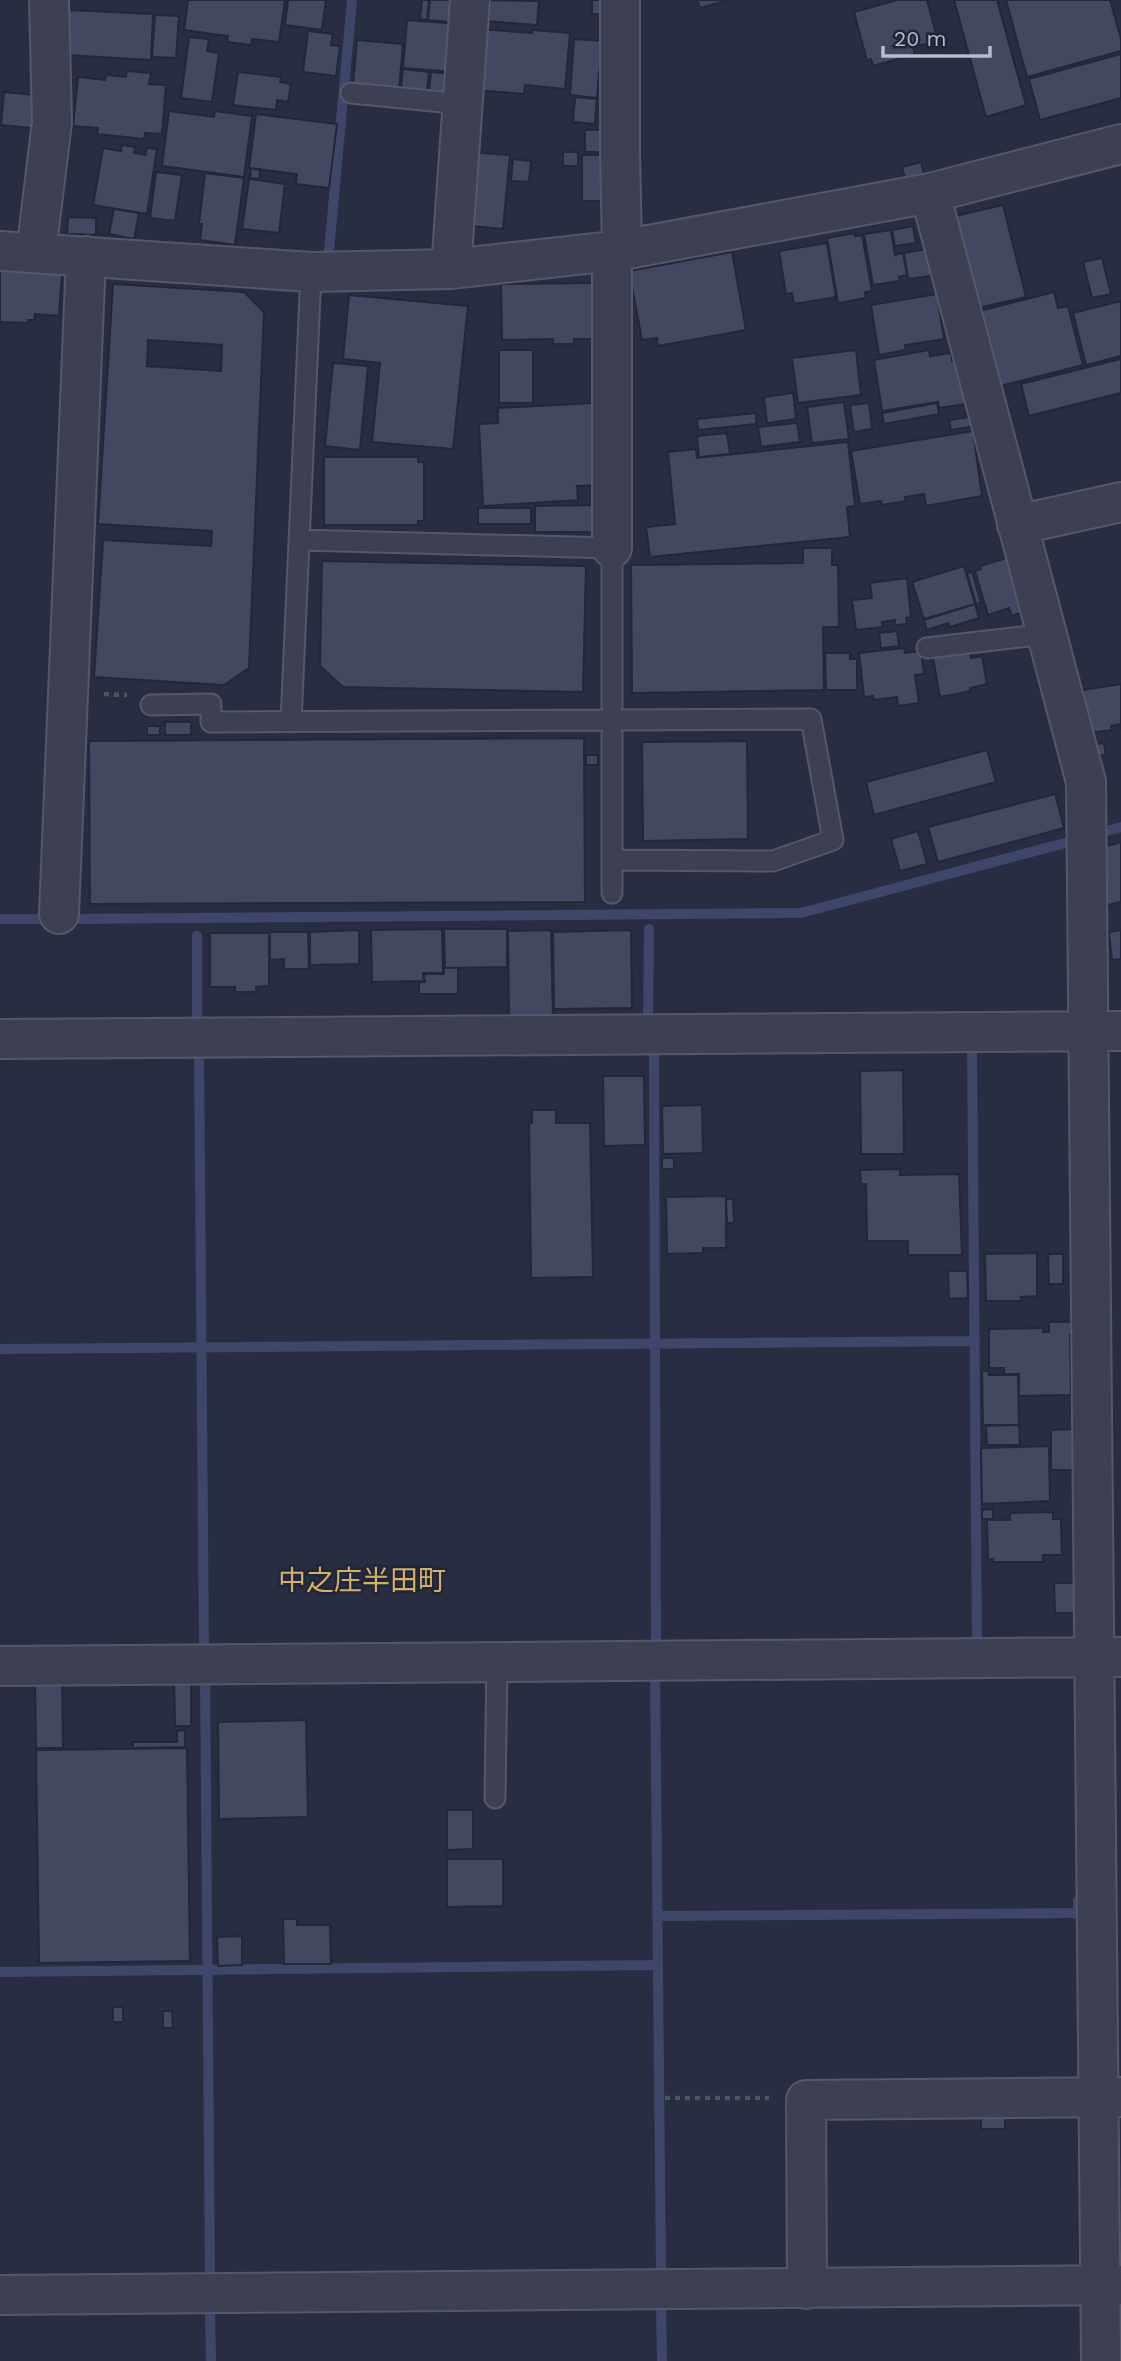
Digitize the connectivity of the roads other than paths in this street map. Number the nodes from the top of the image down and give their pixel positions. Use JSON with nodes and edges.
{"nodes":[{"id":1,"x":49,"y":0,"type":"edge"},
{"id":2,"x":470,"y":0,"type":"edge"},
{"id":3,"x":620,"y":0,"type":"edge"},
{"id":4,"x":351,"y":93,"type":"dead end"},
{"id":5,"x":463,"y":104,"type":"junction"},
{"id":6,"x":1121,"y":144,"type":"edge"},
{"id":7,"x":930,"y":193,"type":"junction"},
{"id":8,"x":617,"y":251,"type":"junction"},
{"id":9,"x":18,"y":252,"type":"edge"},
{"id":10,"x":86,"y":256,"type":"junction"},
{"id":11,"x":451,"y":269,"type":"junction"},
{"id":12,"x":311,"y":272,"type":"junction"},
{"id":13,"x":1121,"y":502,"type":"edge"},
{"id":14,"x":1017,"y":525,"type":"junction"},
{"id":15,"x":299,"y":540,"type":"junction"},
{"id":16,"x":612,"y":548,"type":"junction"},
{"id":17,"x":1046,"y":634,"type":"junction"},
{"id":18,"x":928,"y":648,"type":"dead end"},
{"id":19,"x":151,"y":705,"type":"road end"},
{"id":20,"x":612,"y":720,"type":"junction"},
{"id":21,"x":291,"y":722,"type":"junction"},
{"id":22,"x":612,"y":860,"type":"junction"},
{"id":23,"x":612,"y":892,"type":"dead end"},
{"id":24,"x":59,"y":914,"type":"dead end"},
{"id":25,"x":1104,"y":1031,"type":"edge"},
{"id":26,"x":0,"y":1039,"type":"edge"},
{"id":27,"x":1106,"y":1339,"type":"edge"},
{"id":28,"x":1107,"y":1658,"type":"edge"},
{"id":29,"x":497,"y":1662,"type":"junction"},
{"id":30,"x":0,"y":1666,"type":"edge"},
{"id":31,"x":495,"y":1798,"type":"dead end"},
{"id":32,"x":1110,"y":2097,"type":"edge"},
{"id":33,"x":1110,"y":2285,"type":"edge"},
{"id":34,"x":807,"y":2288,"type":"junction"},
{"id":35,"x":0,"y":2295,"type":"edge"},
{"id":36,"x":1101,"y":2361,"type":"edge"}],
"edges":[{"from":1,"to":9,"type":"street"},
{"from":2,"to":5,"type":"street"},
{"from":3,"to":8,"type":"street"},
{"from":4,"to":5,"type":"lane"},
{"from":5,"to":11,"type":"street"},
{"from":6,"to":7,"type":"street"},
{"from":7,"to":8,"type":"street"},
{"from":7,"to":14,"type":"street"},
{"from":8,"to":11,"type":"street"},
{"from":8,"to":16,"type":"street"},
{"from":9,"to":10,"type":"street"},
{"from":10,"to":12,"type":"street"},
{"from":10,"to":24,"type":"street"},
{"from":11,"to":12,"type":"street"},
{"from":12,"to":15,"type":"lane"},
{"from":13,"to":14,"type":"street"},
{"from":14,"to":17,"type":"street"},
{"from":15,"to":16,"type":"lane"},
{"from":15,"to":21,"type":"lane"},
{"from":16,"to":20,"type":"lane"},
{"from":17,"to":18,"type":"lane"},
{"from":17,"to":25,"type":"street"},
{"from":19,"to":21,"type":"lane"},
{"from":20,"to":21,"type":"lane"},
{"from":20,"to":22,"type":"lane"},
{"from":20,"to":22,"type":"lane"},
{"from":22,"to":23,"type":"lane"},
{"from":25,"to":26,"type":"street"},
{"from":25,"to":27,"type":"street"},
{"from":27,"to":28,"type":"street"},
{"from":28,"to":29,"type":"street"},
{"from":28,"to":32,"type":"street"},
{"from":29,"to":30,"type":"street"},
{"from":29,"to":31,"type":"lane"},
{"from":32,"to":33,"type":"street"},
{"from":32,"to":34,"type":"street"},
{"from":33,"to":34,"type":"street"},
{"from":33,"to":36,"type":"street"},
{"from":34,"to":35,"type":"street"}]}
